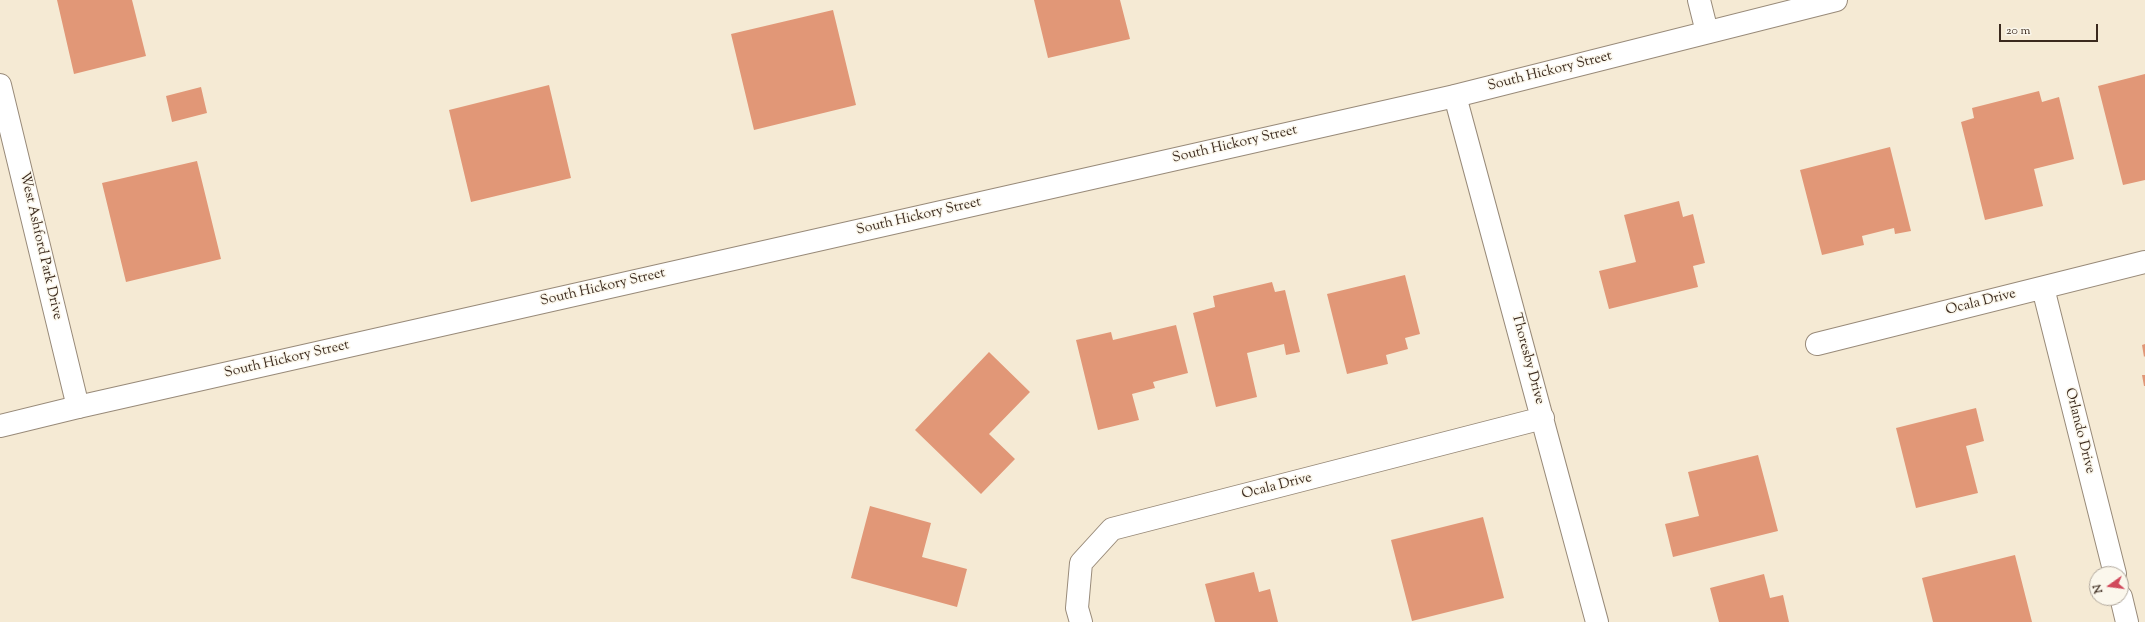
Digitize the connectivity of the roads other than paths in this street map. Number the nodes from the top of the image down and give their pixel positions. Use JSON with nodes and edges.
{"nodes":[{"id":1,"x":1699,"y":0,"type":"edge"},
{"id":2,"x":1836,"y":0,"type":"edge"},
{"id":3,"x":1707,"y":32,"type":"junction"},
{"id":4,"x":0,"y":85,"type":"edge"},
{"id":5,"x":1455,"y":96,"type":"junction"},
{"id":6,"x":2145,"y":262,"type":"edge"},
{"id":7,"x":2043,"y":288,"type":"junction"},
{"id":8,"x":1817,"y":344,"type":"dead end"},
{"id":9,"x":78,"y":407,"type":"junction"},
{"id":10,"x":1543,"y":418,"type":"junction"},
{"id":11,"x":0,"y":426,"type":"edge"},
{"id":12,"x":2113,"y":566,"type":"edge"},
{"id":13,"x":2123,"y":606,"type":"edge"},
{"id":14,"x":1081,"y":622,"type":"edge"},
{"id":15,"x":1597,"y":622,"type":"edge"},
{"id":16,"x":2127,"y":622,"type":"edge"}],
"edges":[{"from":1,"to":3,"type":"street"},
{"from":2,"to":3,"type":"street","name":"South Hickory Street"},
{"from":3,"to":5,"type":"street","name":"South Hickory Street"},
{"from":4,"to":9,"type":"street","name":"West Ashford Park Drive"},
{"from":5,"to":9,"type":"street","name":"South Hickory Street"},
{"from":5,"to":10,"type":"street","name":"Thoresby Drive"},
{"from":6,"to":7,"type":"street","name":"Ocala Drive"},
{"from":7,"to":8,"type":"street","name":"Ocala Drive"},
{"from":7,"to":12,"type":"street","name":"Orlando Drive"},
{"from":9,"to":11,"type":"street","name":"South Hickory Street"},
{"from":10,"to":14,"type":"street","name":"Ocala Drive"},
{"from":10,"to":15,"type":"street","name":"Thoresby Drive"},
{"from":13,"to":16,"type":"street"}]}
